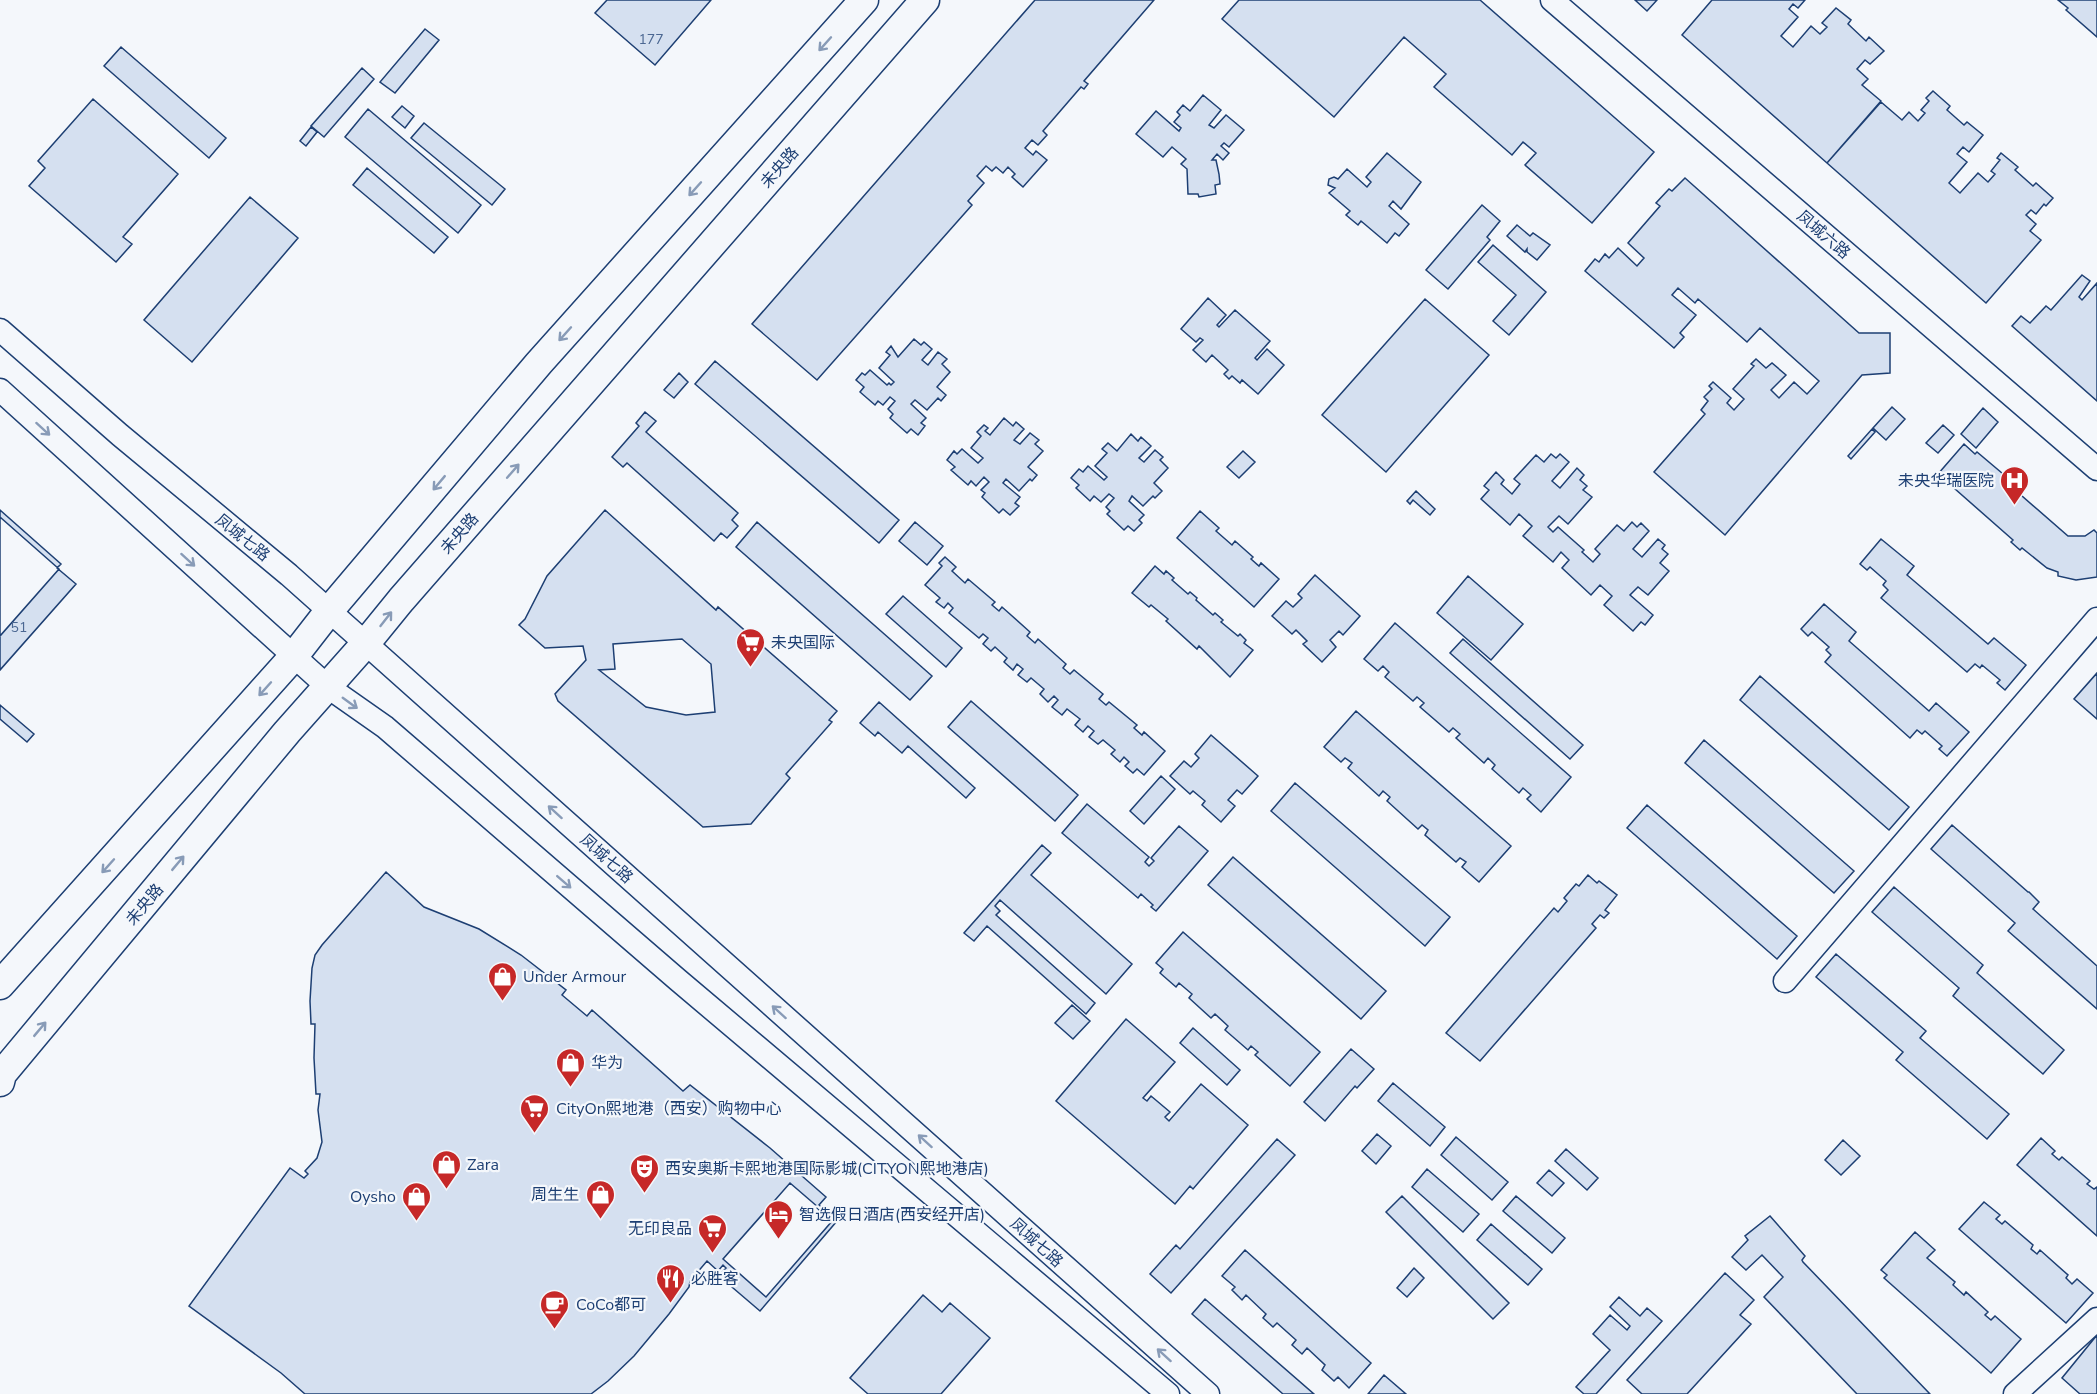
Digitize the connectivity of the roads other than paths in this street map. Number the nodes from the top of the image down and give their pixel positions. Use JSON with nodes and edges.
{"nodes":[{"id":1,"x":864,"y":0,"type":"edge"},
{"id":2,"x":925,"y":0,"type":"edge"},
{"id":3,"x":1552,"y":0,"type":"edge"},
{"id":4,"x":0,"y":330,"type":"edge"},
{"id":5,"x":0,"y":390,"type":"edge"},
{"id":6,"x":2097,"y":469,"type":"edge"},
{"id":7,"x":329,"y":611,"type":"junction"},
{"id":8,"x":2097,"y":619,"type":"edge"},
{"id":9,"x":366,"y":644,"type":"junction"},
{"id":10,"x":294,"y":656,"type":"junction"},
{"id":11,"x":328,"y":687,"type":"junction"},
{"id":12,"x":1785,"y":981,"type":"dead end"},
{"id":13,"x":0,"y":986,"type":"edge"},
{"id":14,"x":1,"y":1078,"type":"edge"},
{"id":15,"x":2097,"y":1319,"type":"edge"},
{"id":16,"x":1168,"y":1394,"type":"edge"},
{"id":17,"x":1208,"y":1394,"type":"edge"},
{"id":18,"x":2015,"y":1394,"type":"edge"}],
"edges":[{"from":1,"to":7,"type":"main road","one_way":true},
{"from":9,"to":2,"type":"main road","name":"未央路","one_way":true},
{"from":3,"to":6,"type":"street","name":"凤城六路"},
{"from":4,"to":7,"type":"street","name":"凤城七路"},
{"from":5,"to":10,"type":"street","name":"凤城七路","one_way":true},
{"from":7,"to":9,"type":"street","name":"凤城七路"},
{"from":7,"to":10,"type":"main road"},
{"from":8,"to":12,"type":"street"},
{"from":9,"to":11,"type":"main road","name":"未央路"},
{"from":17,"to":9,"type":"street","name":"凤城七路","one_way":true},
{"from":10,"to":11,"type":"street","name":"凤城七路"},
{"from":10,"to":13,"type":"main road","one_way":true},
{"from":14,"to":11,"type":"main road","name":"未央路","one_way":true},
{"from":11,"to":16,"type":"street","name":"凤城七路","one_way":true},
{"from":15,"to":18,"type":"street"}]}
